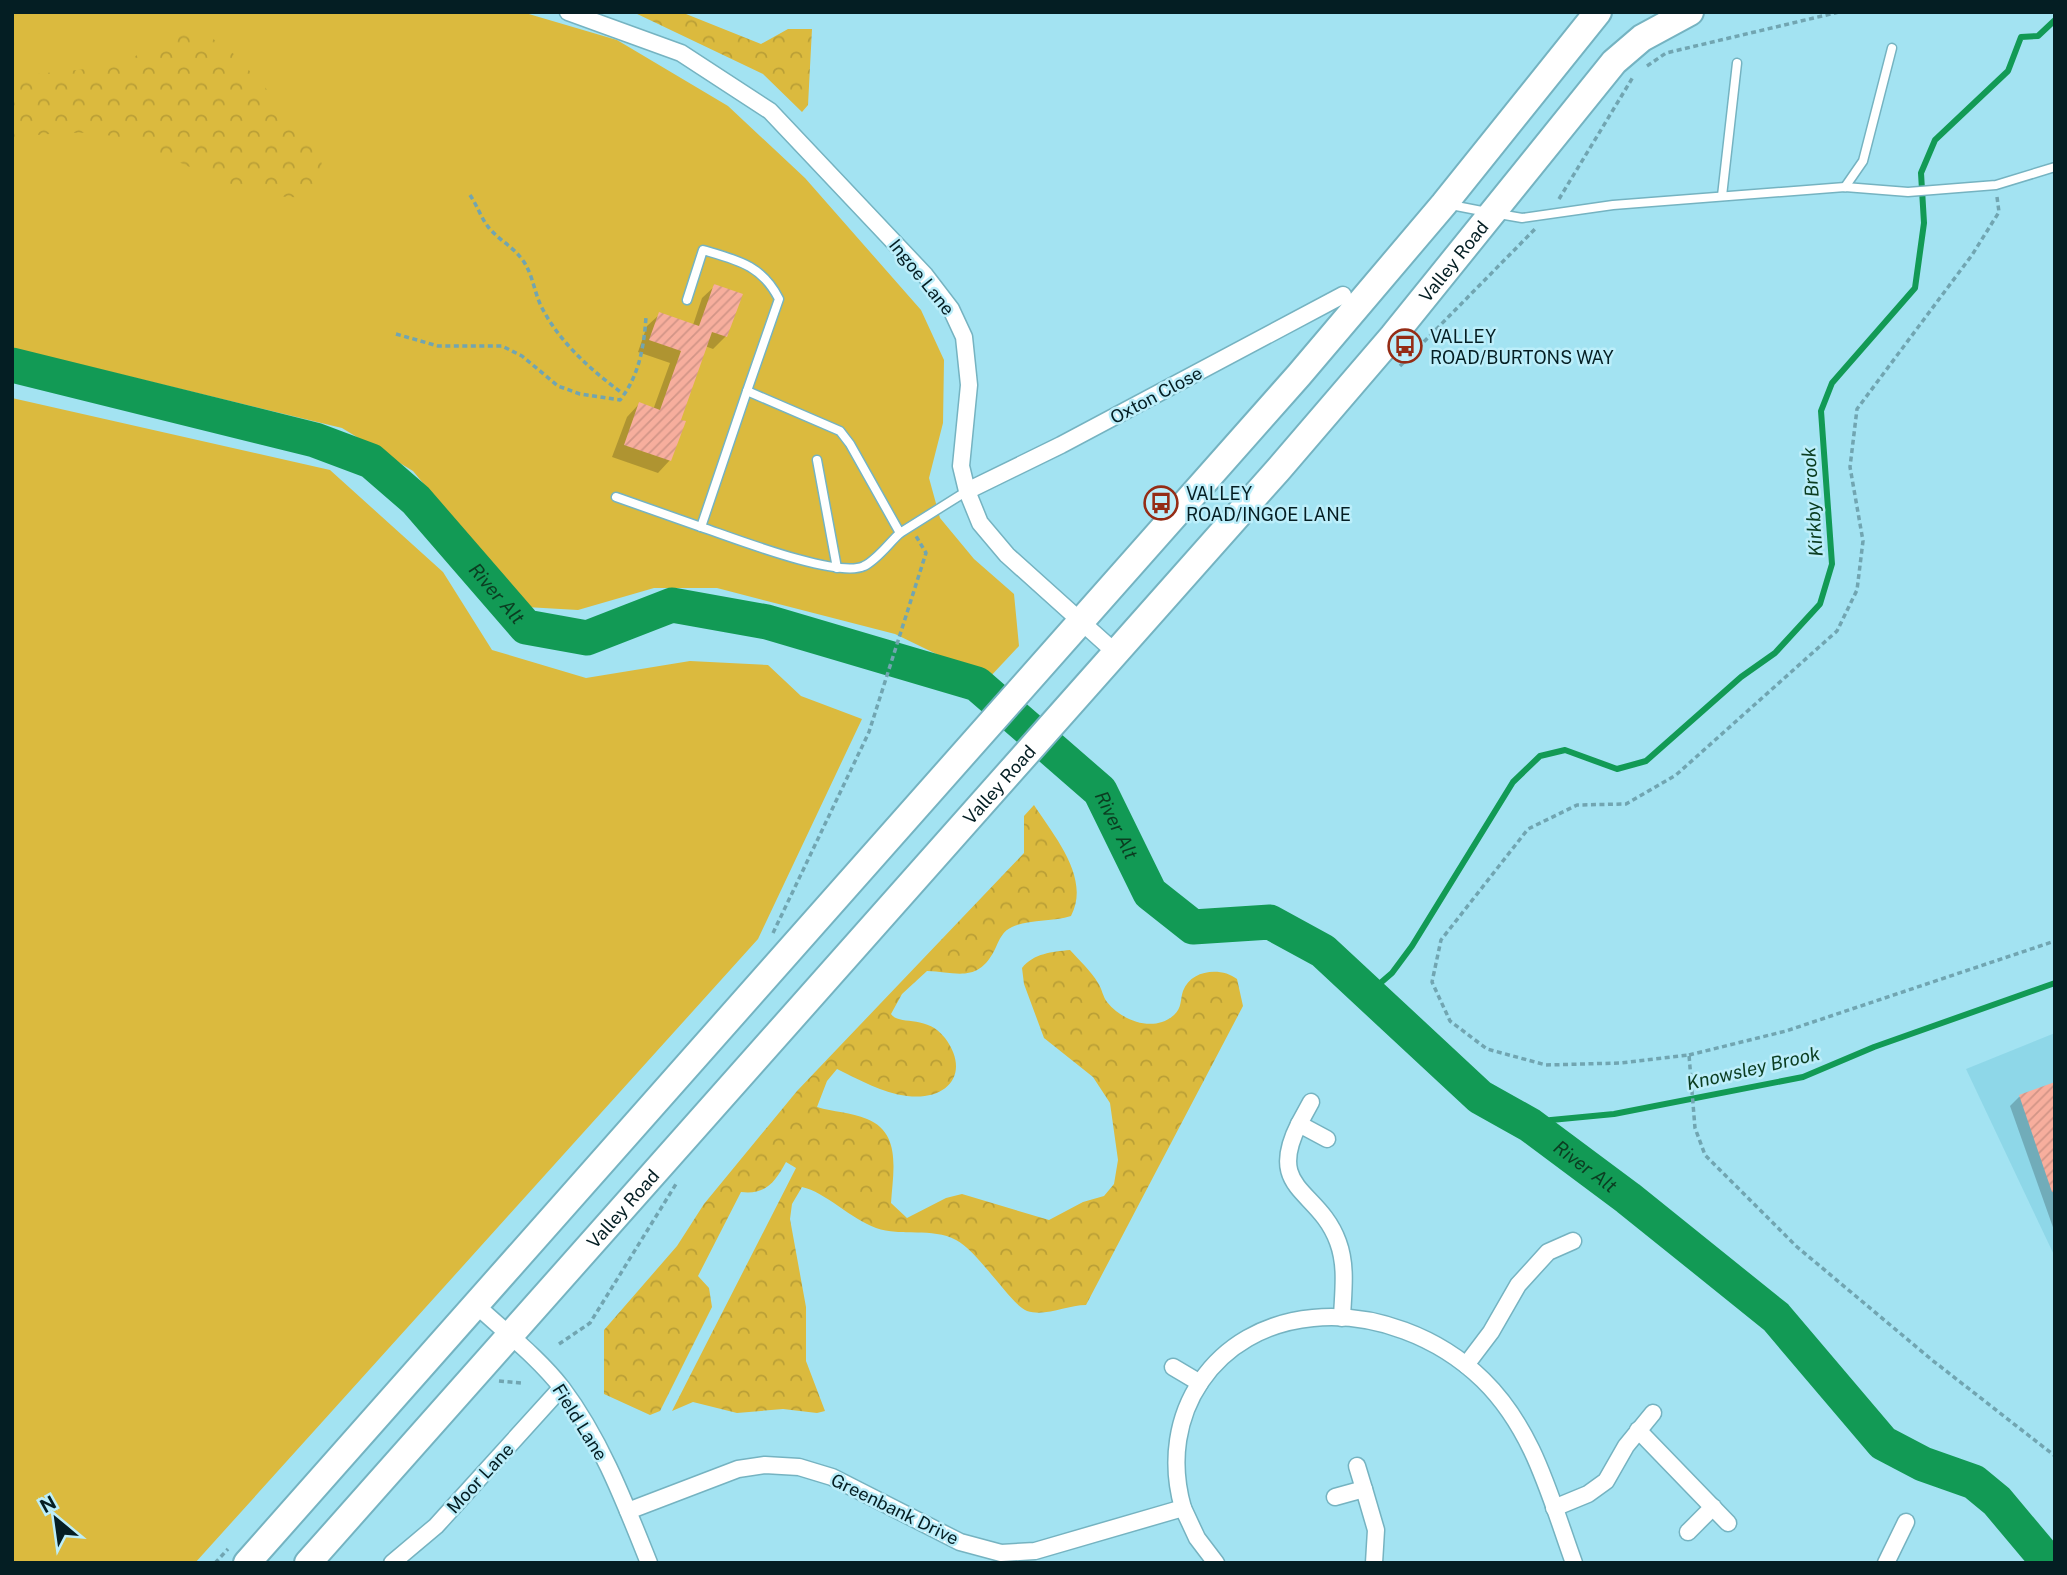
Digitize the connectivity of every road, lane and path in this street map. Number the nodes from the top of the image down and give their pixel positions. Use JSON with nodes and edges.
{"nodes":[{"id":1,"x":568,"y":12,"type":"edge"},
{"id":2,"x":1598,"y":12,"type":"edge"},
{"id":3,"x":1690,"y":12,"type":"edge"},
{"id":4,"x":1839,"y":12,"type":"edge"},
{"id":5,"x":1892,"y":48,"type":"dead end"},
{"id":6,"x":1737,"y":63,"type":"dead end"},
{"id":7,"x":1646,"y":67,"type":"dead end"},
{"id":8,"x":1636,"y":74,"type":"dead end"},
{"id":9,"x":2055,"y":167,"type":"edge"},
{"id":10,"x":1996,"y":185,"type":"junction"},
{"id":11,"x":1845,"y":187,"type":"junction"},
{"id":12,"x":470,"y":195,"type":"dead end"},
{"id":13,"x":1722,"y":196,"type":"junction"},
{"id":14,"x":1444,"y":204,"type":"junction"},
{"id":15,"x":1493,"y":213,"type":"junction"},
{"id":16,"x":1550,"y":215,"type":"junction"},
{"id":17,"x":1343,"y":295,"type":"dead end"},
{"id":18,"x":687,"y":300,"type":"dead end"},
{"id":19,"x":646,"y":317,"type":"dead end"},
{"id":20,"x":396,"y":334,"type":"dead end"},
{"id":21,"x":1392,"y":375,"type":"dead end"},
{"id":22,"x":747,"y":391,"type":"junction"},
{"id":23,"x":622,"y":393,"type":"dead end"},
{"id":24,"x":817,"y":460,"type":"dead end"},
{"id":25,"x":967,"y":491,"type":"junction"},
{"id":26,"x":616,"y":497,"type":"dead end"},
{"id":27,"x":911,"y":526,"type":"junction"},
{"id":28,"x":701,"y":527,"type":"junction"},
{"id":29,"x":900,"y":533,"type":"junction"},
{"id":30,"x":837,"y":568,"type":"junction"},
{"id":31,"x":1081,"y":623,"type":"junction"},
{"id":32,"x":1116,"y":653,"type":"junction"},
{"id":33,"x":2055,"y":941,"type":"edge"},
{"id":34,"x":768,"y":943,"type":"dead end"},
{"id":35,"x":1689,"y":1055,"type":"junction"},
{"id":36,"x":1311,"y":1102,"type":"dead end"},
{"id":37,"x":1299,"y":1124,"type":"junction"},
{"id":38,"x":1327,"y":1139,"type":"dead end"},
{"id":39,"x":682,"y":1176,"type":"dead end"},
{"id":40,"x":1573,"y":1241,"type":"dead end"},
{"id":41,"x":476,"y":1306,"type":"junction"},
{"id":42,"x":1342,"y":1318,"type":"junction"},
{"id":43,"x":510,"y":1336,"type":"junction"},
{"id":44,"x":559,"y":1344,"type":"dead end"},
{"id":45,"x":1466,"y":1365,"type":"junction"},
{"id":46,"x":1173,"y":1367,"type":"dead end"},
{"id":47,"x":521,"y":1383,"type":"dead end"},
{"id":48,"x":1200,"y":1383,"type":"junction"},
{"id":49,"x":494,"y":1384,"type":"dead end"},
{"id":50,"x":561,"y":1388,"type":"junction"},
{"id":51,"x":1653,"y":1413,"type":"dead end"},
{"id":52,"x":1638,"y":1430,"type":"junction"},
{"id":53,"x":2055,"y":1456,"type":"edge"},
{"id":54,"x":1357,"y":1466,"type":"dead end"},
{"id":55,"x":1364,"y":1489,"type":"junction"},
{"id":56,"x":1335,"y":1497,"type":"dead end"},
{"id":57,"x":1713,"y":1507,"type":"junction"},
{"id":58,"x":1183,"y":1508,"type":"junction"},
{"id":59,"x":1554,"y":1508,"type":"junction"},
{"id":60,"x":628,"y":1511,"type":"junction"},
{"id":61,"x":1906,"y":1522,"type":"dead end"},
{"id":62,"x":1728,"y":1523,"type":"dead end"},
{"id":63,"x":1688,"y":1532,"type":"dead end"},
{"id":64,"x":247,"y":1563,"type":"edge"},
{"id":65,"x":308,"y":1563,"type":"edge"},
{"id":66,"x":392,"y":1563,"type":"edge"},
{"id":67,"x":649,"y":1563,"type":"edge"},
{"id":68,"x":1216,"y":1563,"type":"edge"},
{"id":69,"x":1374,"y":1563,"type":"edge"},
{"id":70,"x":1574,"y":1563,"type":"edge"},
{"id":71,"x":1886,"y":1563,"type":"edge"}],
"edges":[{"from":1,"to":25,"type":"street","name":"Ingoe Lane"},
{"from":2,"to":14,"type":"main road"},
{"from":3,"to":15,"type":"main road","name":"Valley Road"},
{"from":4,"to":7,"type":"path"},
{"from":5,"to":11,"type":"lane"},
{"from":6,"to":13,"type":"lane"},
{"from":8,"to":16,"type":"path"},
{"from":9,"to":10,"type":"lane"},
{"from":10,"to":11,"type":"lane"},
{"from":10,"to":35,"type":"path"},
{"from":11,"to":13,"type":"lane"},
{"from":12,"to":23,"type":"path"},
{"from":13,"to":16,"type":"lane"},
{"from":14,"to":15,"type":"lane"},
{"from":14,"to":31,"type":"main road"},
{"from":15,"to":16,"type":"lane"},
{"from":15,"to":32,"type":"main road","name":"Valley Road"},
{"from":16,"to":21,"type":"path"},
{"from":17,"to":25,"type":"street","name":"Oxton Close"},
{"from":18,"to":22,"type":"lane"},
{"from":19,"to":20,"type":"path"},
{"from":22,"to":28,"type":"lane"},
{"from":22,"to":29,"type":"lane"},
{"from":24,"to":30,"type":"lane"},
{"from":25,"to":27,"type":"lane"},
{"from":25,"to":31,"type":"street","name":"Ingoe Lane"},
{"from":26,"to":28,"type":"lane"},
{"from":27,"to":29,"type":"lane"},
{"from":27,"to":34,"type":"path"},
{"from":28,"to":30,"type":"lane"},
{"from":29,"to":30,"type":"lane"},
{"from":31,"to":32,"type":"street","name":"Ingoe Lane"},
{"from":31,"to":41,"type":"main road"},
{"from":32,"to":43,"type":"main road","name":"Valley Road"},
{"from":33,"to":35,"type":"path"},
{"from":35,"to":53,"type":"path"},
{"from":36,"to":37,"type":"street"},
{"from":37,"to":38,"type":"street"},
{"from":37,"to":42,"type":"street"},
{"from":39,"to":44,"type":"path"},
{"from":40,"to":45,"type":"street"},
{"from":41,"to":43,"type":"street","name":"Field Lane"},
{"from":41,"to":64,"type":"main road"},
{"from":42,"to":45,"type":"street"},
{"from":42,"to":48,"type":"street"},
{"from":43,"to":50,"type":"street","name":"Field Lane"},
{"from":43,"to":65,"type":"main road","name":"Valley Road"},
{"from":45,"to":59,"type":"street"},
{"from":46,"to":48,"type":"street"},
{"from":47,"to":49,"type":"path"},
{"from":48,"to":58,"type":"street"},
{"from":50,"to":60,"type":"street","name":"Field Lane"},
{"from":50,"to":66,"type":"street","name":"Moor Lane"},
{"from":51,"to":52,"type":"street"},
{"from":52,"to":57,"type":"street"},
{"from":52,"to":59,"type":"street"},
{"from":54,"to":55,"type":"street"},
{"from":55,"to":56,"type":"street"},
{"from":55,"to":69,"type":"street"},
{"from":57,"to":62,"type":"street"},
{"from":57,"to":63,"type":"street"},
{"from":58,"to":60,"type":"street","name":"Greenbank Drive"},
{"from":58,"to":68,"type":"street"},
{"from":59,"to":70,"type":"street"},
{"from":60,"to":67,"type":"street","name":"Field Lane"},
{"from":61,"to":71,"type":"street"}]}
